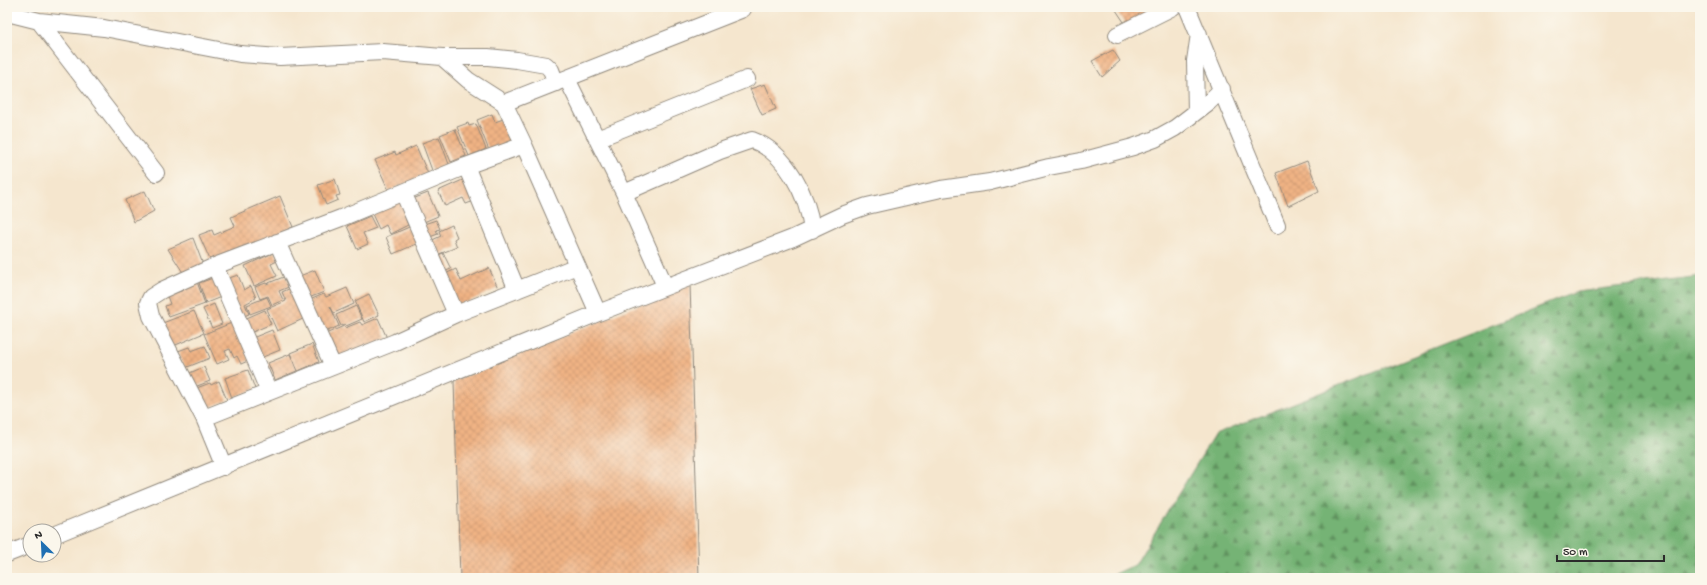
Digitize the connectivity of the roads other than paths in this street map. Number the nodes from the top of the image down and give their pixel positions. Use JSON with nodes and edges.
{"nodes":[{"id":1,"x":1173,"y":7,"type":"edge"},
{"id":2,"x":1187,"y":7,"type":"edge"},
{"id":3,"x":743,"y":9,"type":"dead end"},
{"id":4,"x":7,"y":14,"type":"edge"},
{"id":5,"x":39,"y":21,"type":"junction"},
{"id":6,"x":1199,"y":33,"type":"junction"},
{"id":7,"x":1117,"y":35,"type":"dead end"},
{"id":8,"x":442,"y":57,"type":"junction"},
{"id":9,"x":747,"y":79,"type":"dead end"},
{"id":10,"x":562,"y":81,"type":"junction"},
{"id":11,"x":1222,"y":89,"type":"junction"},
{"id":12,"x":504,"y":103,"type":"junction"},
{"id":13,"x":1196,"y":112,"type":"junction"},
{"id":14,"x":597,"y":140,"type":"junction"},
{"id":15,"x":524,"y":145,"type":"junction"},
{"id":16,"x":466,"y":166,"type":"junction"},
{"id":17,"x":156,"y":173,"type":"dead end"},
{"id":18,"x":403,"y":192,"type":"junction"},
{"id":19,"x":624,"y":193,"type":"junction"},
{"id":20,"x":1277,"y":225,"type":"dead end"},
{"id":21,"x":812,"y":230,"type":"junction"},
{"id":22,"x":277,"y":242,"type":"junction"},
{"id":23,"x":215,"y":266,"type":"junction"},
{"id":24,"x":577,"y":266,"type":"junction"},
{"id":25,"x":665,"y":286,"type":"junction"},
{"id":26,"x":517,"y":290,"type":"junction"},
{"id":27,"x":598,"y":313,"type":"junction"},
{"id":28,"x":456,"y":314,"type":"junction"},
{"id":29,"x":333,"y":366,"type":"junction"},
{"id":30,"x":270,"y":392,"type":"junction"},
{"id":31,"x":204,"y":418,"type":"junction"},
{"id":32,"x":224,"y":467,"type":"junction"},
{"id":33,"x":62,"y":533,"type":"edge"},
{"id":34,"x":22,"y":548,"type":"edge"},
{"id":35,"x":7,"y":554,"type":"edge"}],
"edges":[{"from":1,"to":7,"type":"street"},
{"from":2,"to":6,"type":"street"},
{"from":3,"to":10,"type":"street"},
{"from":4,"to":5,"type":"street"},
{"from":5,"to":8,"type":"street"},
{"from":5,"to":17,"type":"street"},
{"from":6,"to":11,"type":"street"},
{"from":6,"to":13,"type":"street"},
{"from":8,"to":10,"type":"street"},
{"from":8,"to":12,"type":"street"},
{"from":9,"to":14,"type":"street"},
{"from":10,"to":12,"type":"street"},
{"from":10,"to":14,"type":"street"},
{"from":11,"to":13,"type":"street"},
{"from":11,"to":20,"type":"street"},
{"from":12,"to":15,"type":"street"},
{"from":13,"to":21,"type":"street"},
{"from":14,"to":19,"type":"street"},
{"from":15,"to":16,"type":"street"},
{"from":15,"to":24,"type":"street"},
{"from":16,"to":18,"type":"street"},
{"from":16,"to":26,"type":"street"},
{"from":18,"to":22,"type":"street"},
{"from":18,"to":28,"type":"street"},
{"from":19,"to":21,"type":"street"},
{"from":19,"to":25,"type":"street"},
{"from":21,"to":25,"type":"street"},
{"from":22,"to":23,"type":"street"},
{"from":22,"to":29,"type":"street"},
{"from":23,"to":30,"type":"street"},
{"from":23,"to":31,"type":"street"},
{"from":24,"to":26,"type":"street"},
{"from":24,"to":27,"type":"street"},
{"from":25,"to":27,"type":"street"},
{"from":26,"to":28,"type":"street"},
{"from":27,"to":32,"type":"street"},
{"from":28,"to":29,"type":"street"},
{"from":29,"to":30,"type":"street"},
{"from":30,"to":31,"type":"street"},
{"from":31,"to":32,"type":"street"},
{"from":32,"to":33,"type":"street"},
{"from":34,"to":35,"type":"street"}]}
